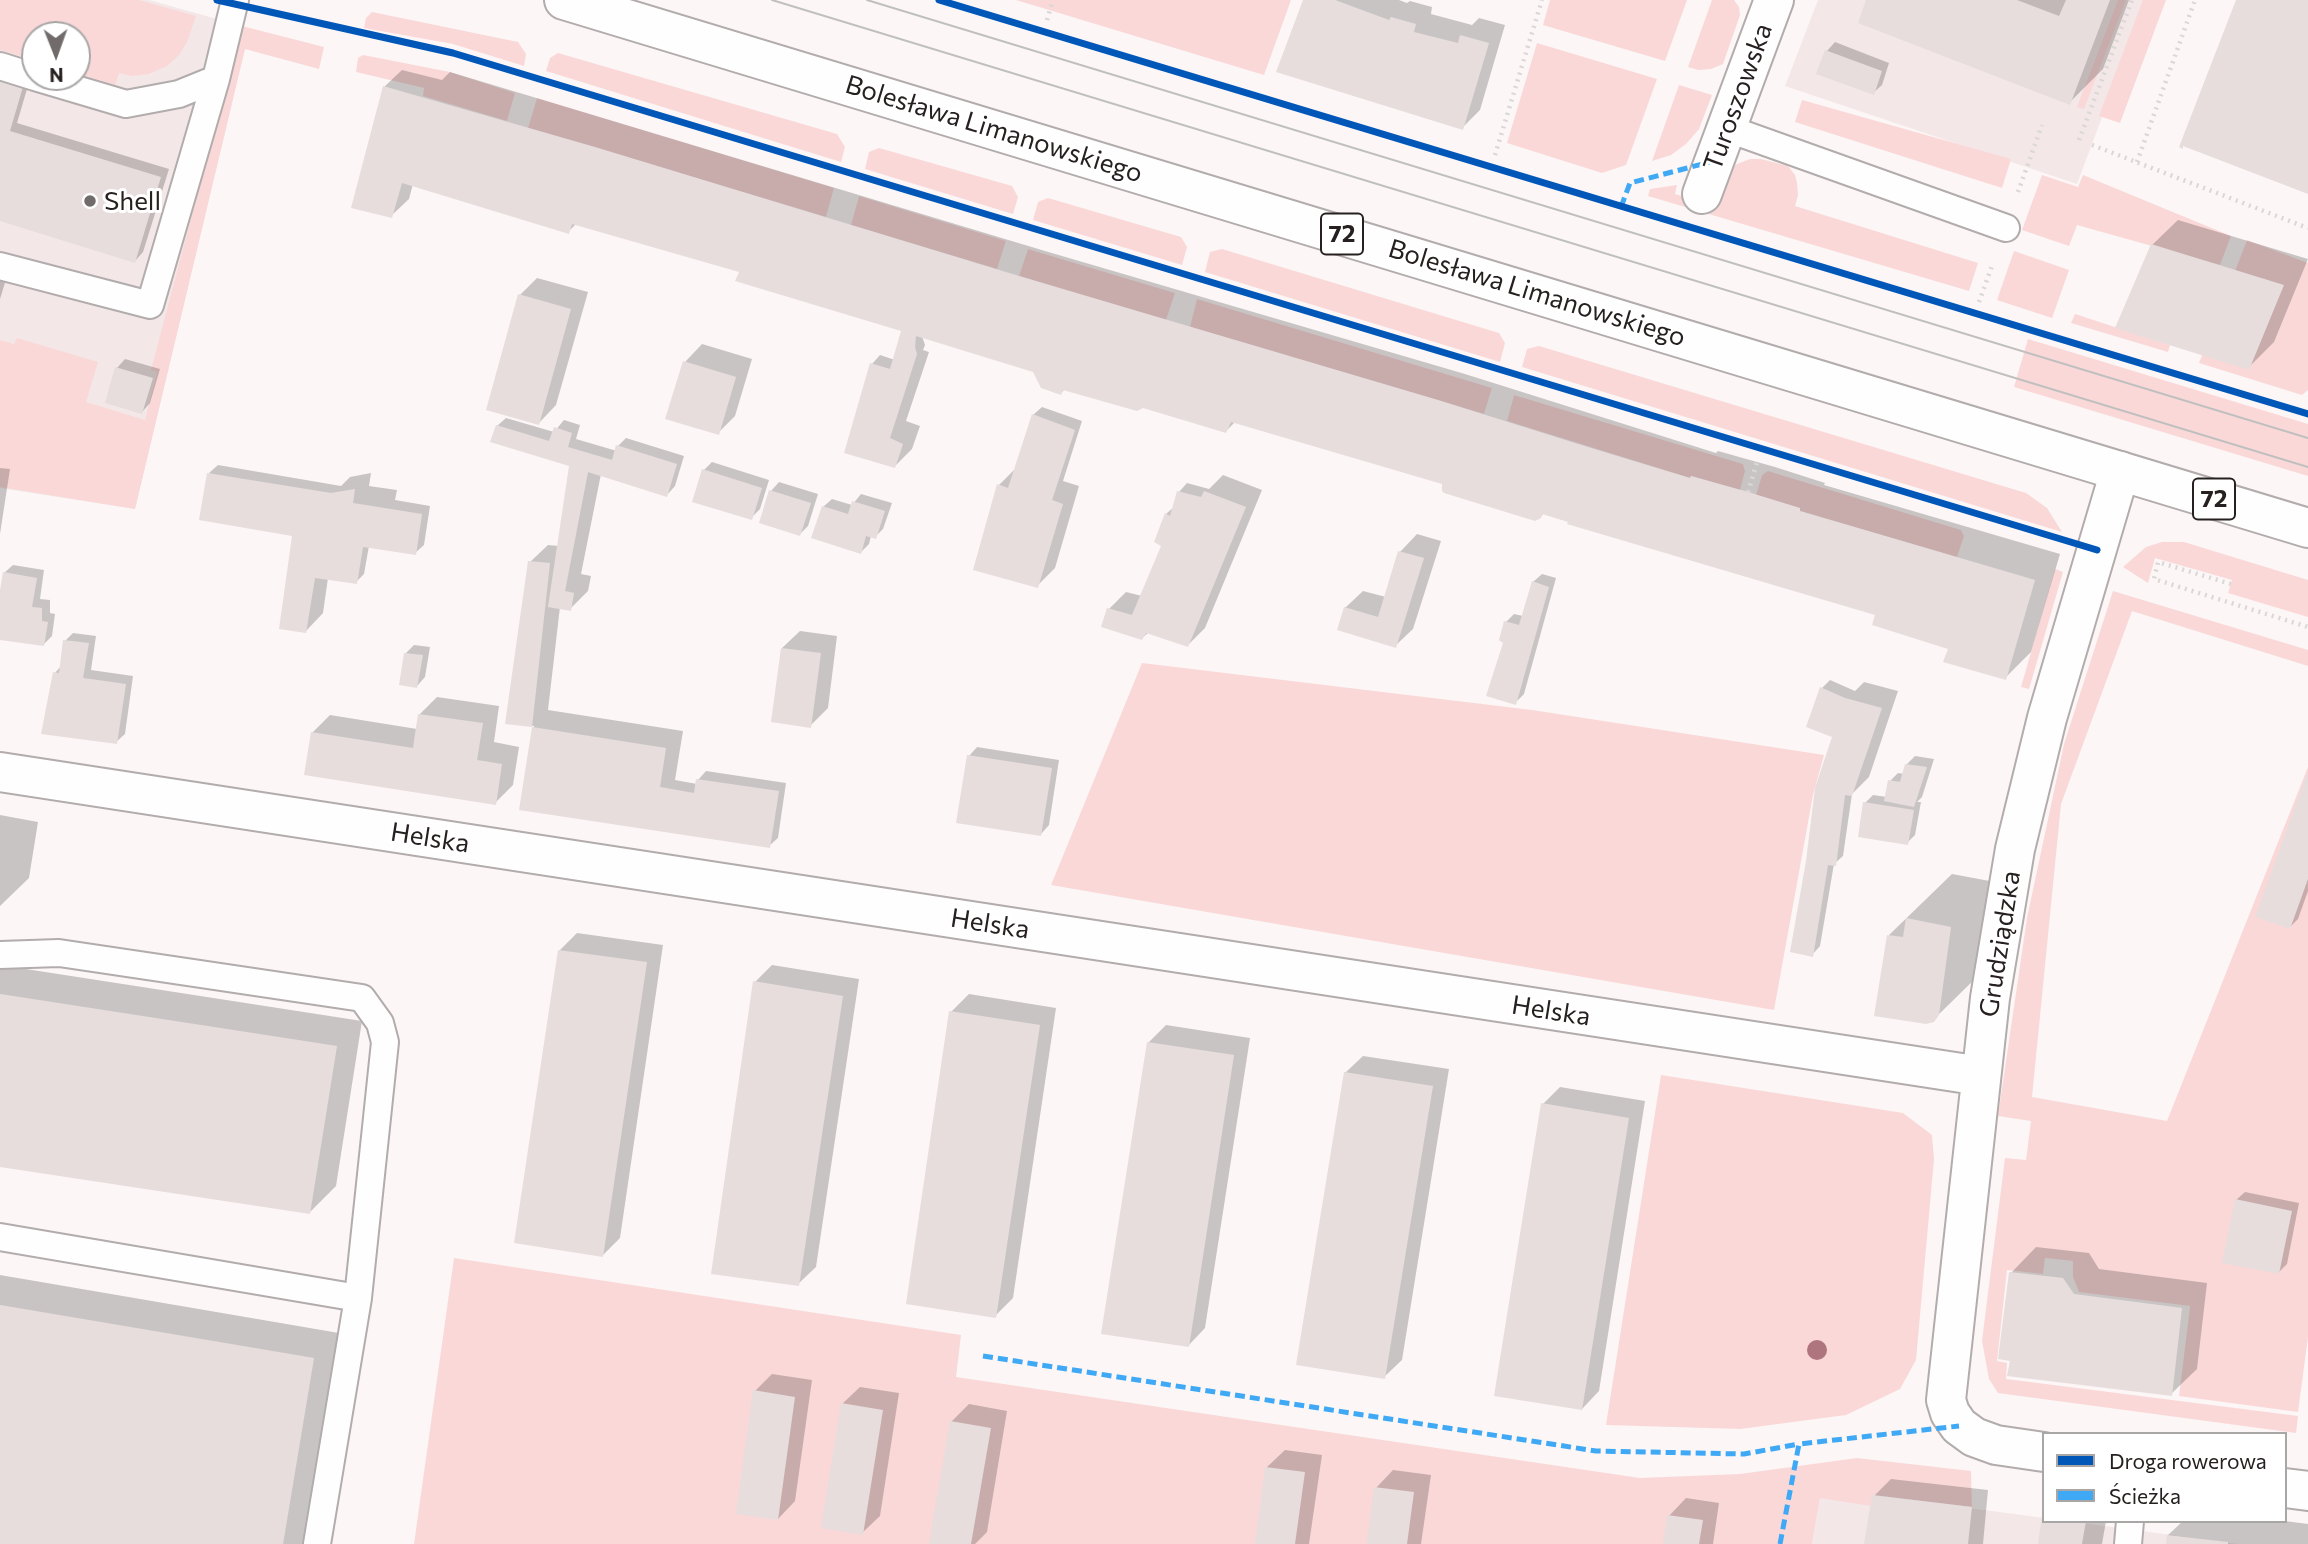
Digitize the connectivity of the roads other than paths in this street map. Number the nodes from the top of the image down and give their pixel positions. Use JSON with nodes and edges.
{"nodes":[{"id":1,"x":235,"y":0,"type":"edge"},
{"id":2,"x":564,"y":0,"type":"edge"},
{"id":3,"x":1774,"y":0,"type":"edge"},
{"id":4,"x":0,"y":66,"type":"edge"},
{"id":5,"x":21,"y":73,"type":"edge"},
{"id":6,"x":216,"y":79,"type":"junction"},
{"id":7,"x":82,"y":91,"type":"edge"},
{"id":8,"x":1726,"y":128,"type":"junction"},
{"id":9,"x":1702,"y":194,"type":"dead end"},
{"id":10,"x":2006,"y":228,"type":"dead end"},
{"id":11,"x":0,"y":266,"type":"edge"},
{"id":12,"x":2120,"y":471,"type":"junction"},
{"id":13,"x":2308,"y":528,"type":"edge"},
{"id":14,"x":0,"y":772,"type":"edge"},
{"id":15,"x":0,"y":955,"type":"edge"},
{"id":16,"x":1981,"y":1076,"type":"junction"},
{"id":17,"x":0,"y":1237,"type":"edge"},
{"id":18,"x":358,"y":1298,"type":"junction"},
{"id":19,"x":2042,"y":1452,"type":"edge"},
{"id":20,"x":2287,"y":1488,"type":"edge"},
{"id":21,"x":2308,"y":1491,"type":"edge"},
{"id":22,"x":2130,"y":1523,"type":"edge"},
{"id":23,"x":317,"y":1544,"type":"edge"},
{"id":24,"x":2128,"y":1544,"type":"edge"}],
"edges":[{"from":1,"to":6,"type":"lane"},
{"from":2,"to":12,"type":"street","name":"Bolesława Limanowskiego","number":"72"},
{"from":3,"to":8,"type":"street","name":"Turoszowska"},
{"from":4,"to":5,"type":"lane"},
{"from":6,"to":7,"type":"lane"},
{"from":6,"to":11,"type":"lane"},
{"from":8,"to":9,"type":"street","name":"Turoszowska"},
{"from":8,"to":10,"type":"lane"},
{"from":12,"to":13,"type":"street","name":"Bolesława Limanowskiego","number":"72"},
{"from":12,"to":16,"type":"street","name":"Grudziądzka"},
{"from":14,"to":16,"type":"street","name":"Helska"},
{"from":15,"to":18,"type":"lane"},
{"from":16,"to":19,"type":"street","name":"Grudziądzka"},
{"from":17,"to":18,"type":"lane"},
{"from":18,"to":23,"type":"lane"},
{"from":20,"to":21,"type":"street"},
{"from":22,"to":24,"type":"lane"}]}
